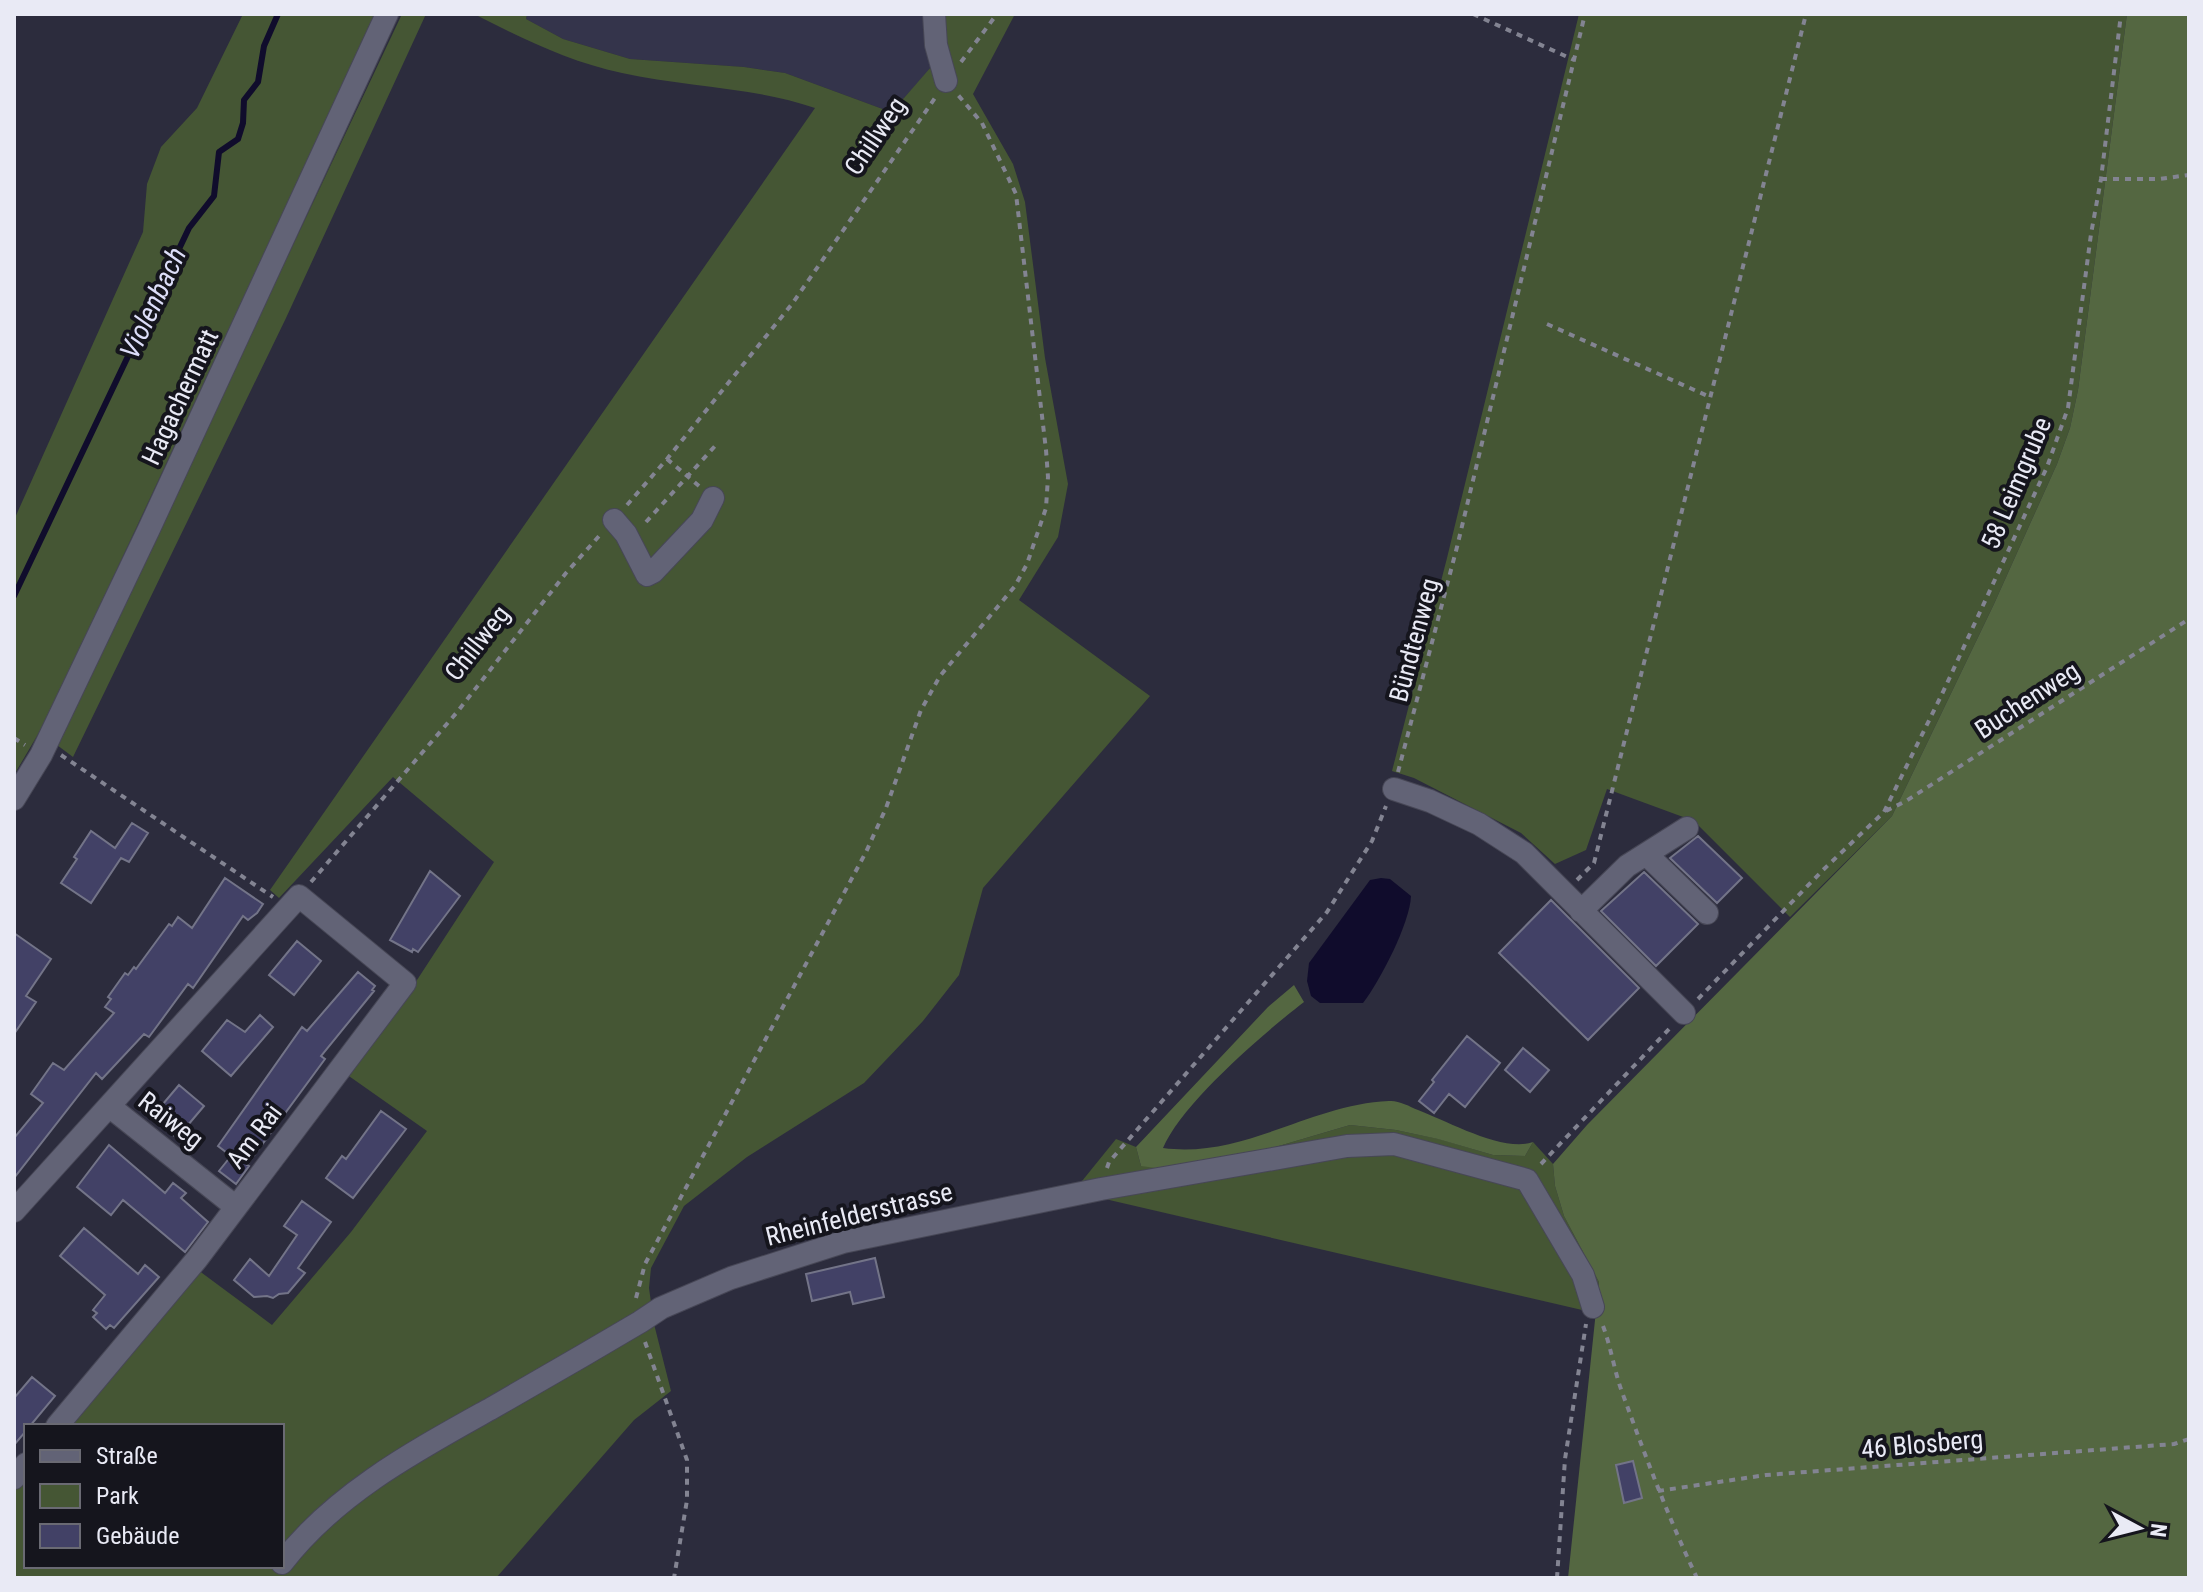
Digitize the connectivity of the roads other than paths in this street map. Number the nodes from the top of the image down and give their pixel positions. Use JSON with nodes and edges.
{"nodes":[{"id":1,"x":387,"y":14,"type":"edge"},
{"id":2,"x":934,"y":14,"type":"edge"},
{"id":3,"x":946,"y":81,"type":"road end"},
{"id":4,"x":713,"y":498,"type":"road end"},
{"id":5,"x":614,"y":520,"type":"road end"},
{"id":6,"x":1394,"y":789,"type":"road end"},
{"id":7,"x":14,"y":799,"type":"edge"},
{"id":8,"x":1687,"y":828,"type":"dead end"},
{"id":9,"x":1646,"y":854,"type":"junction"},
{"id":10,"x":1581,"y":911,"type":"junction"},
{"id":11,"x":1707,"y":913,"type":"dead end"},
{"id":12,"x":1684,"y":1013,"type":"dead end"},
{"id":13,"x":109,"y":1106,"type":"junction"},
{"id":14,"x":236,"y":1207,"type":"junction"},
{"id":15,"x":14,"y":1211,"type":"edge"},
{"id":16,"x":1593,"y":1307,"type":"road end"},
{"id":17,"x":59,"y":1424,"type":"edge"},
{"id":18,"x":284,"y":1561,"type":"edge"}],
"edges":[{"from":1,"to":7,"type":"street","name":"Hagachermatt"},
{"from":2,"to":3,"type":"street"},
{"from":4,"to":5,"type":"street"},
{"from":6,"to":10,"type":"street"},
{"from":8,"to":9,"type":"street"},
{"from":9,"to":10,"type":"street"},
{"from":9,"to":11,"type":"street"},
{"from":10,"to":12,"type":"street"},
{"from":13,"to":14,"type":"street","name":"Raiweg"},
{"from":13,"to":14,"type":"street","name":"Am Rai"},
{"from":13,"to":15,"type":"street"},
{"from":14,"to":17,"type":"street","name":"Am Rai"},
{"from":16,"to":18,"type":"street","name":"Rheinfelderstrasse"}]}
